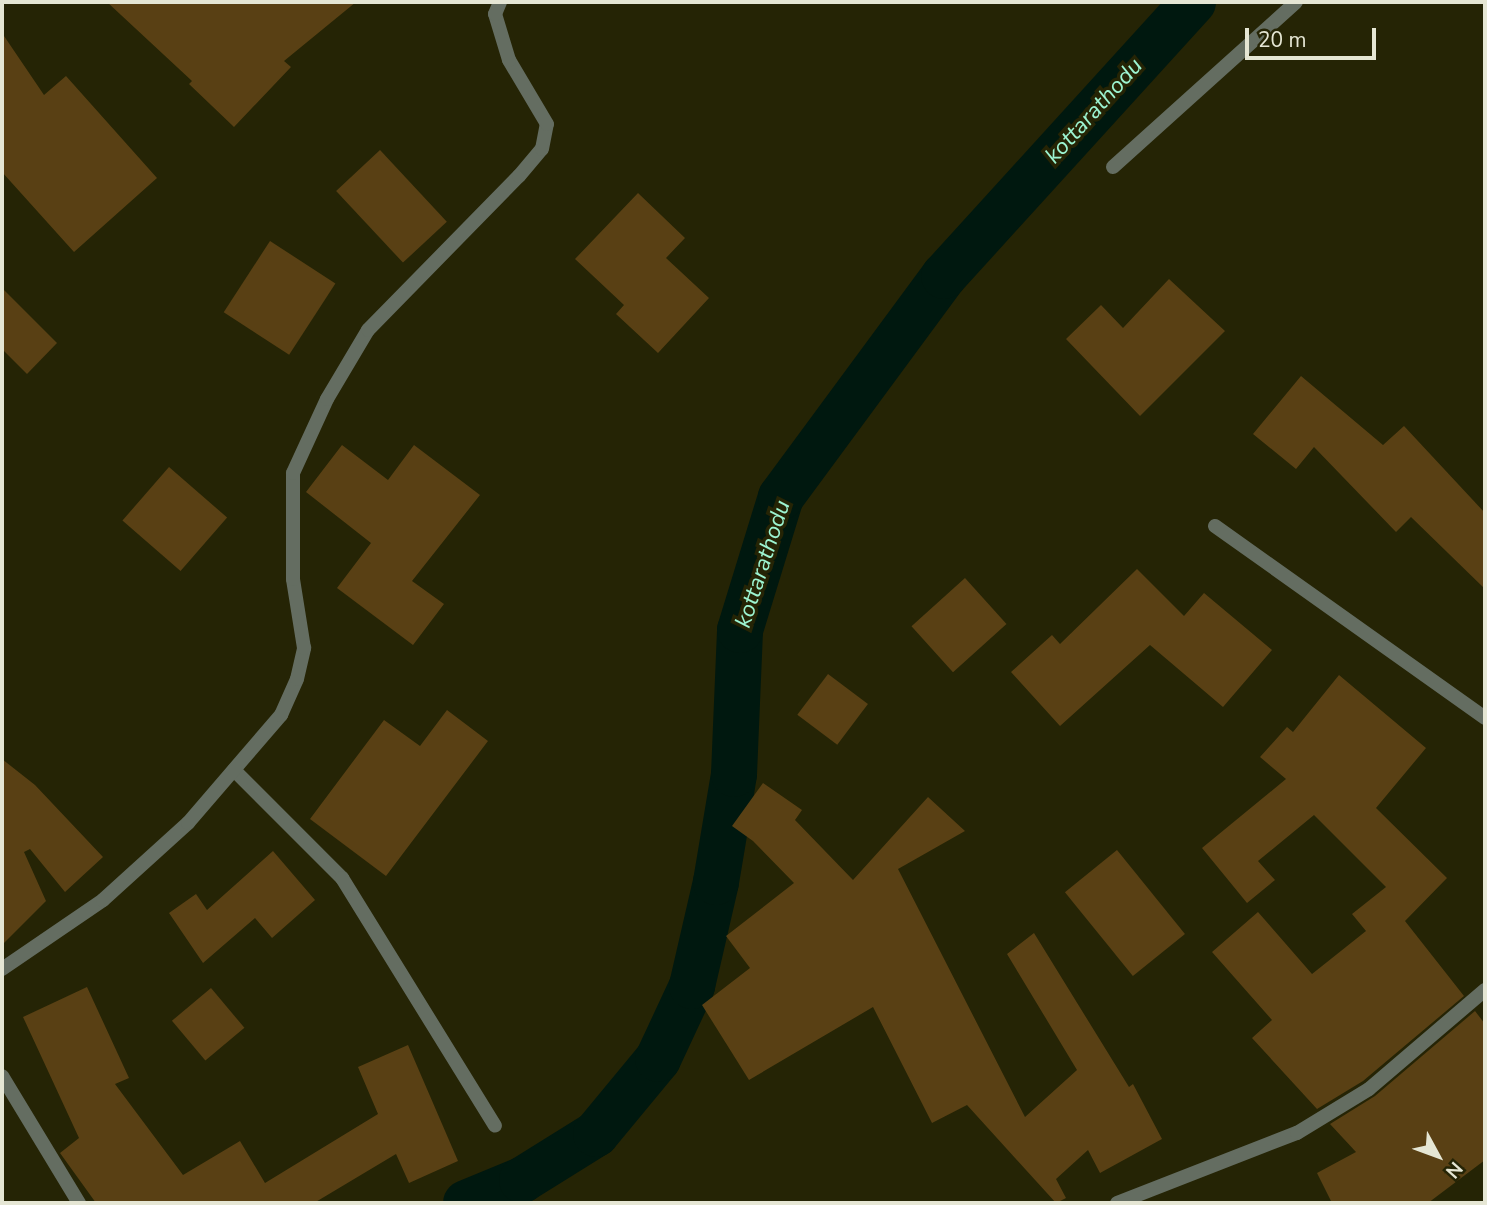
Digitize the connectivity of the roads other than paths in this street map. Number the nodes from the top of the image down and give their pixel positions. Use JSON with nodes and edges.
{"nodes":[{"id":1,"x":500,"y":2,"type":"edge"},
{"id":2,"x":1296,"y":2,"type":"edge"},
{"id":3,"x":1113,"y":167,"type":"dead end"},
{"id":4,"x":1215,"y":526,"type":"dead end"},
{"id":5,"x":1485,"y":718,"type":"edge"},
{"id":6,"x":234,"y":770,"type":"junction"},
{"id":7,"x":2,"y":970,"type":"edge"},
{"id":8,"x":1485,"y":990,"type":"edge"},
{"id":9,"x":2,"y":1076,"type":"edge"},
{"id":10,"x":495,"y":1126,"type":"dead end"},
{"id":11,"x":79,"y":1203,"type":"edge"},
{"id":12,"x":1117,"y":1203,"type":"edge"}],
"edges":[{"from":1,"to":6,"type":"street"},
{"from":2,"to":3,"type":"street"},
{"from":4,"to":5,"type":"street"},
{"from":6,"to":7,"type":"street"},
{"from":6,"to":10,"type":"street"},
{"from":8,"to":12,"type":"street"},
{"from":9,"to":11,"type":"street"}]}
